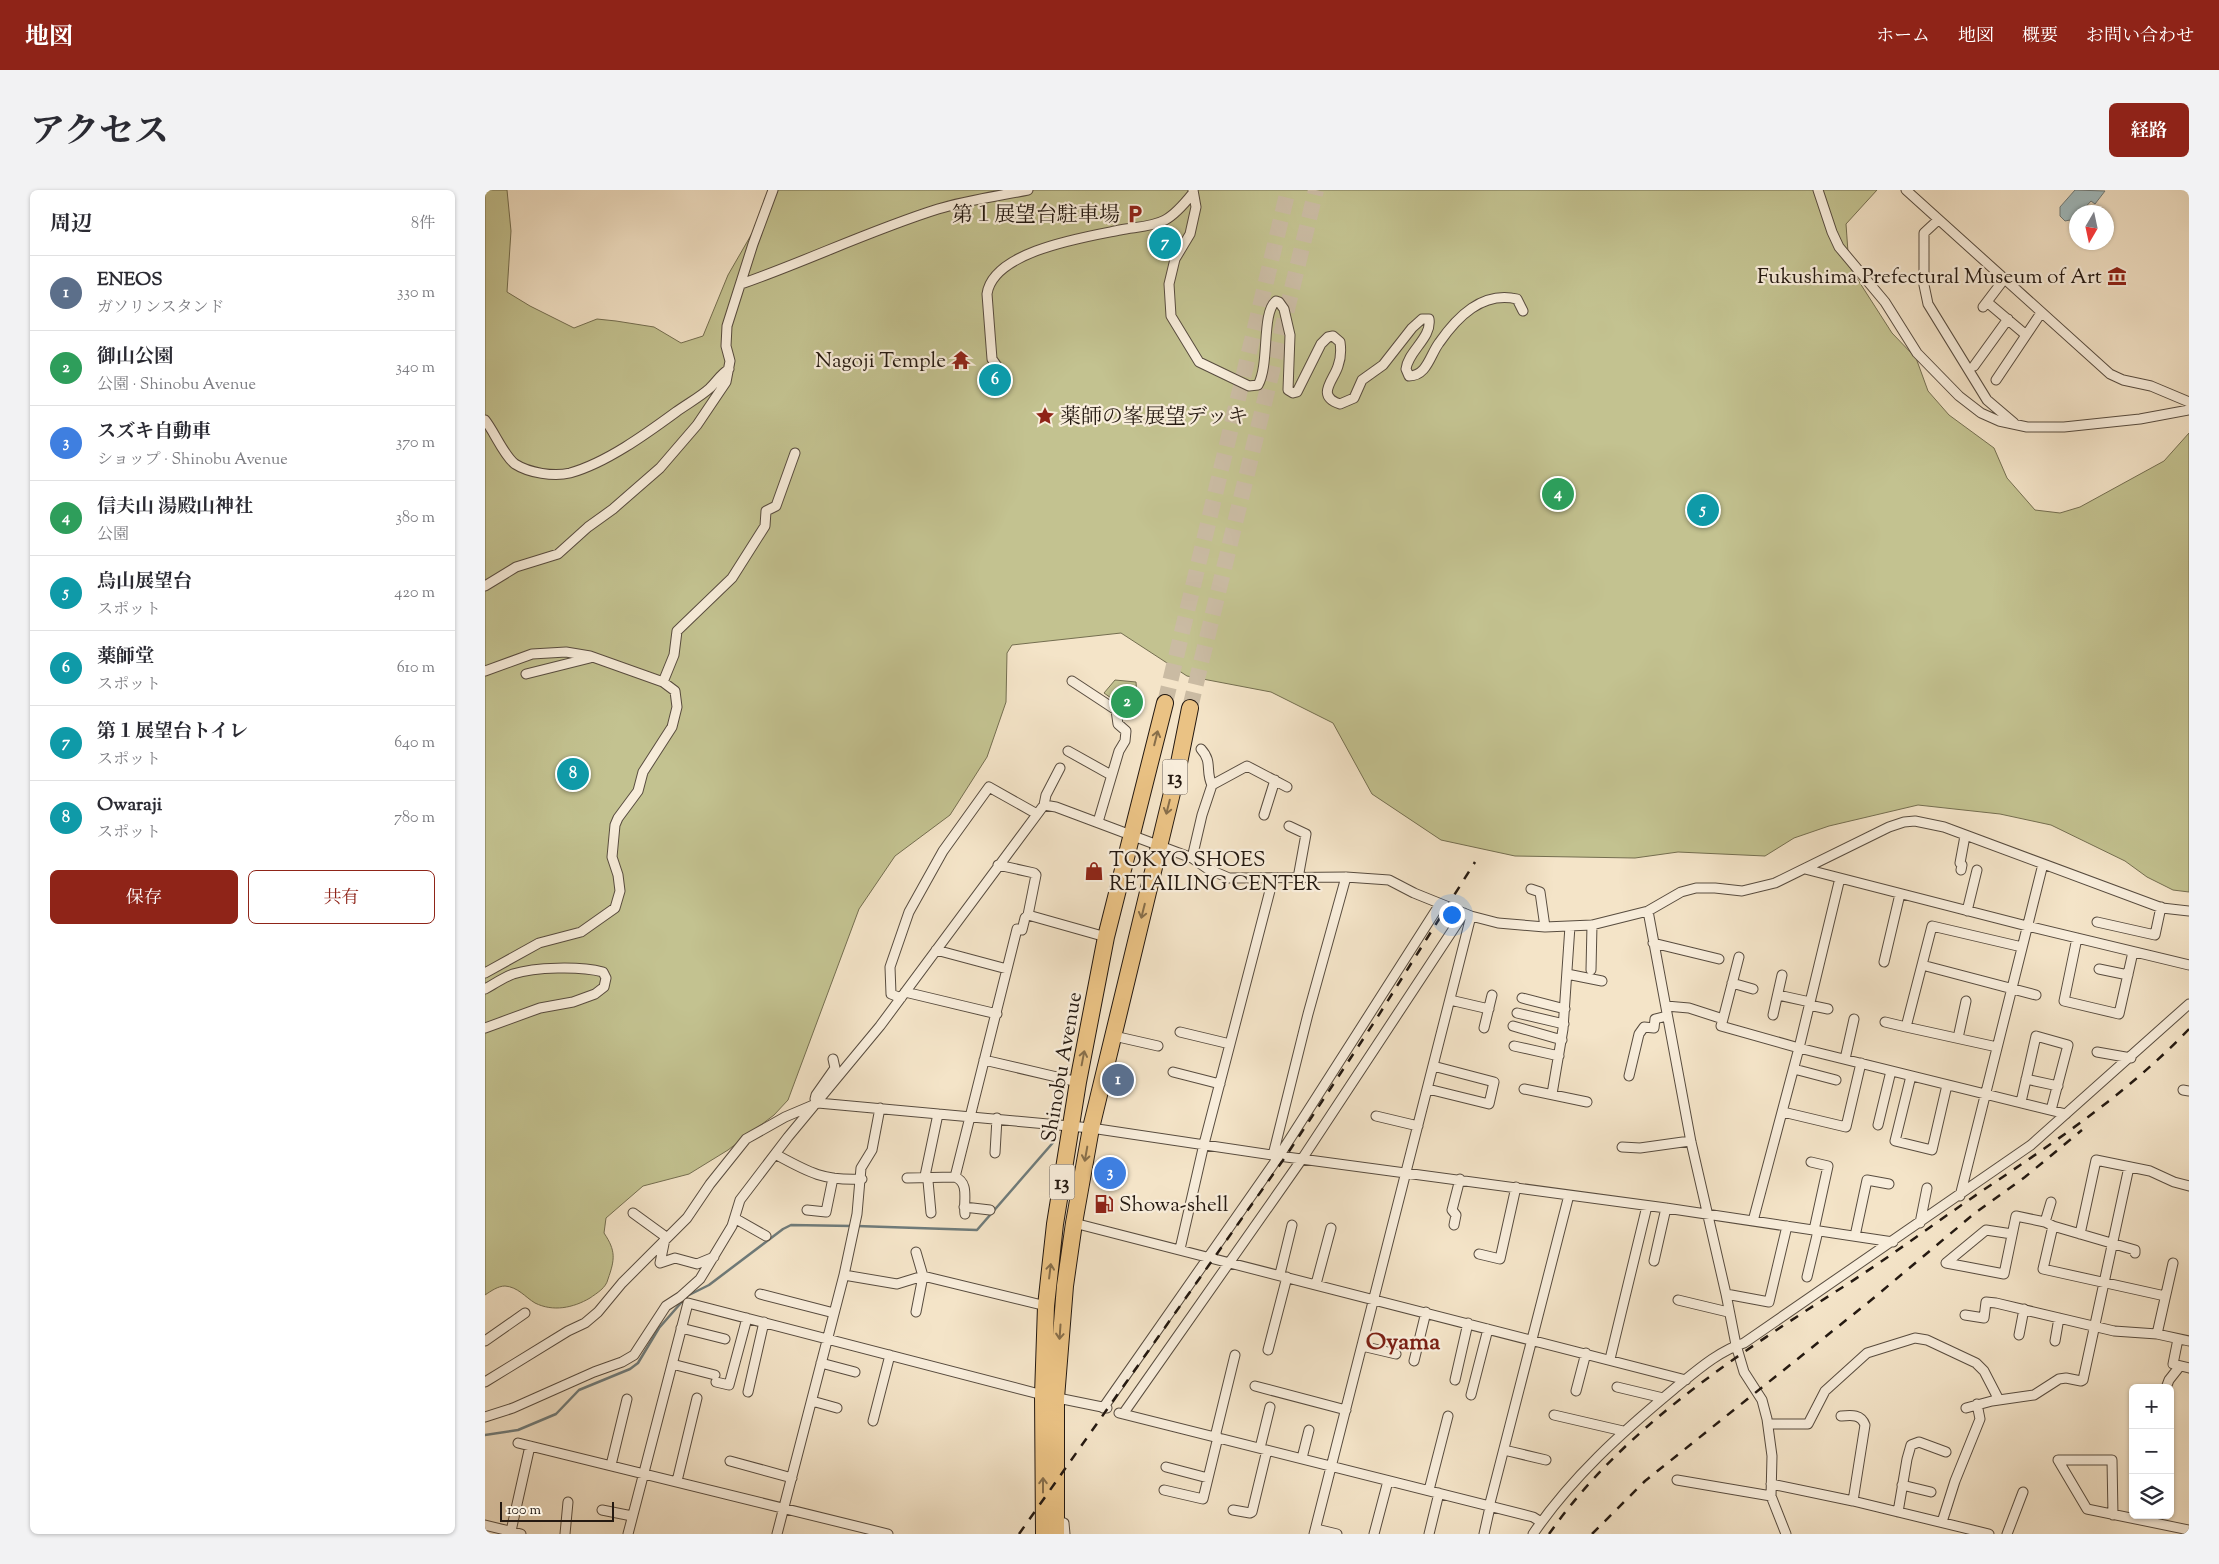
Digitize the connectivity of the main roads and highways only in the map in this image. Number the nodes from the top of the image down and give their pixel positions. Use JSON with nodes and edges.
{"nodes":[{"id":1,"x":1165,"y":703,"type":"tunnel mouth"},
{"id":2,"x":1190,"y":708,"type":"tunnel mouth"},
{"id":3,"x":1049,"y":1397,"type":"junction"},
{"id":4,"x":1055,"y":1527,"type":"edge"},
{"id":5,"x":1044,"y":1534,"type":"edge"}],
"edges":[{"from":3,"to":1,"type":"highway","name":"Shinobu Avenue","number":"13","one_way":true},
{"from":2,"to":3,"type":"highway","name":"Shinobu Avenue","number":"13","one_way":true},
{"from":3,"to":4,"type":"highway","name":"Shinobu Avenue","number":"13"},
{"from":5,"to":3,"type":"highway","name":"Shinobu Avenue","number":"13","one_way":true}]}
